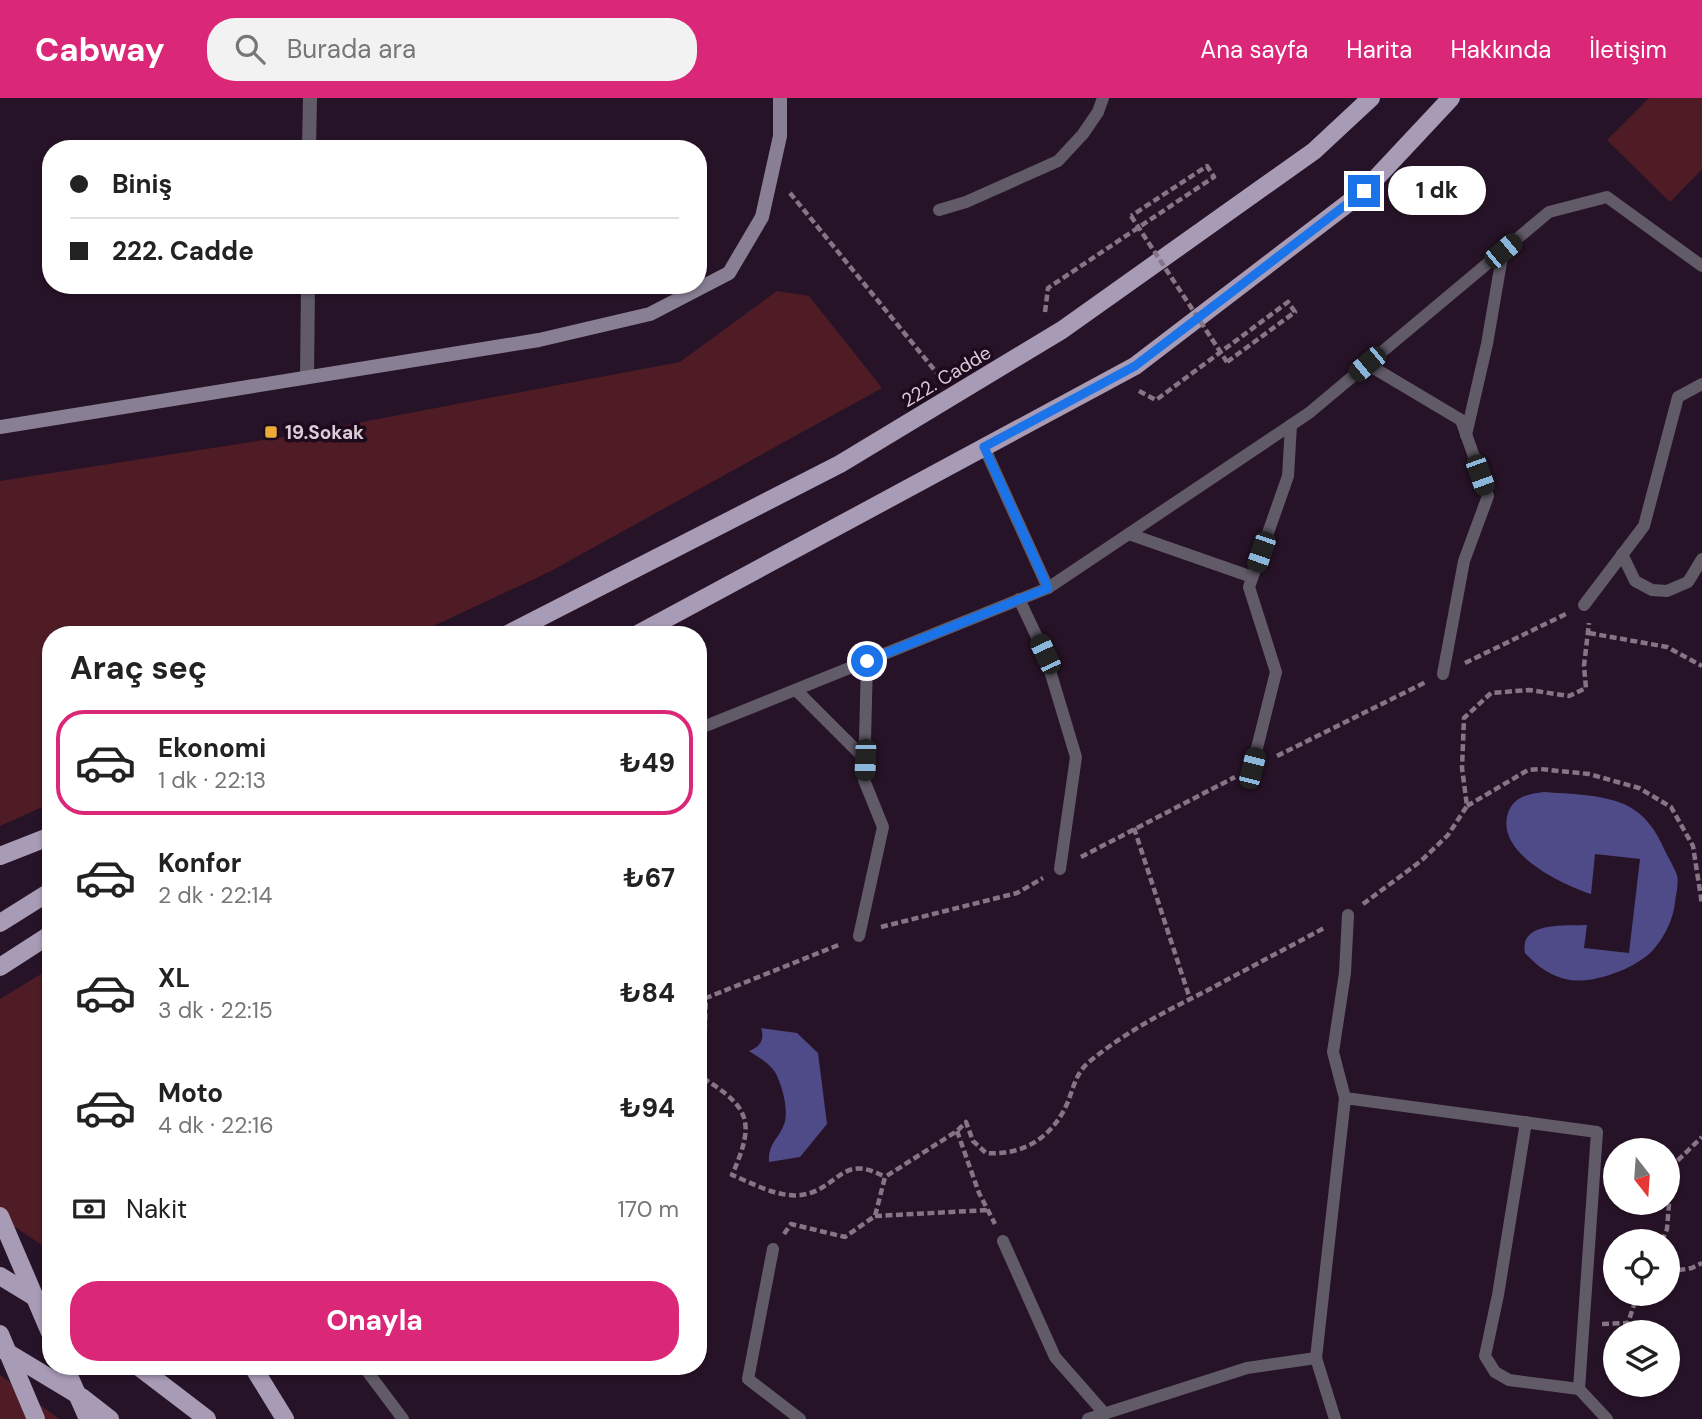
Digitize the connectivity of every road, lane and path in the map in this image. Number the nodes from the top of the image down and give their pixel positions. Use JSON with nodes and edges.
{"nodes":[{"id":1,"x":310,"y":98,"type":"edge"},
{"id":2,"x":780,"y":98,"type":"edge"},
{"id":3,"x":1103,"y":98,"type":"edge"},
{"id":4,"x":1371,"y":98,"type":"edge"},
{"id":5,"x":1451,"y":98,"type":"edge"},
{"id":6,"x":309,"y":140,"type":"edge"},
{"id":7,"x":772,"y":172,"type":"junction"},
{"id":8,"x":939,"y":210,"type":"dead end"},
{"id":9,"x":1503,"y":251,"type":"junction"},
{"id":10,"x":1702,"y":266,"type":"edge"},
{"id":11,"x":707,"y":284,"type":"edge"},
{"id":12,"x":308,"y":294,"type":"edge"},
{"id":13,"x":689,"y":294,"type":"edge"},
{"id":14,"x":1042,"y":343,"type":"junction"},
{"id":15,"x":1367,"y":364,"type":"junction"},
{"id":16,"x":307,"y":377,"type":"junction"},
{"id":17,"x":1114,"y":377,"type":"junction"},
{"id":18,"x":1702,"y":384,"type":"edge"},
{"id":19,"x":955,"y":395,"type":"junction"},
{"id":20,"x":1291,"y":425,"type":"junction"},
{"id":21,"x":0,"y":427,"type":"edge"},
{"id":22,"x":1466,"y":435,"type":"junction"},
{"id":23,"x":984,"y":447,"type":"junction"},
{"id":24,"x":1129,"y":534,"type":"junction"},
{"id":25,"x":1622,"y":554,"type":"junction"},
{"id":26,"x":1702,"y":559,"type":"edge"},
{"id":27,"x":1252,"y":577,"type":"junction"},
{"id":28,"x":1048,"y":588,"type":"junction"},
{"id":29,"x":1019,"y":599,"type":"junction"},
{"id":30,"x":1587,"y":601,"type":"joint"},
{"id":31,"x":524,"y":626,"type":"edge"},
{"id":32,"x":653,"y":626,"type":"edge"},
{"id":33,"x":1589,"y":633,"type":"junction"},
{"id":34,"x":867,"y":661,"type":"junction"},
{"id":35,"x":1702,"y":666,"type":"edge"},
{"id":36,"x":1443,"y":674,"type":"dead end"},
{"id":37,"x":796,"y":690,"type":"junction"},
{"id":38,"x":707,"y":725,"type":"edge"},
{"id":39,"x":865,"y":760,"type":"junction"},
{"id":40,"x":1252,"y":768,"type":"dead end"},
{"id":41,"x":1467,"y":806,"type":"junction"},
{"id":42,"x":1134,"y":828,"type":"dead end"},
{"id":43,"x":42,"y":840,"type":"edge"},
{"id":44,"x":0,"y":856,"type":"edge"},
{"id":45,"x":1060,"y":869,"type":"dead end"},
{"id":46,"x":42,"y":897,"type":"edge"},
{"id":47,"x":1702,"y":904,"type":"edge"},
{"id":48,"x":1348,"y":915,"type":"junction"},
{"id":49,"x":0,"y":923,"type":"edge"},
{"id":50,"x":891,"y":923,"type":"dead end"},
{"id":51,"x":859,"y":936,"type":"junction"},
{"id":52,"x":42,"y":940,"type":"edge"},
{"id":53,"x":0,"y":967,"type":"edge"},
{"id":54,"x":707,"y":998,"type":"edge"},
{"id":55,"x":1190,"y":999,"type":"junction"},
{"id":56,"x":707,"y":1081,"type":"edge"},
{"id":57,"x":1345,"y":1098,"type":"junction"},
{"id":58,"x":1526,"y":1122,"type":"junction"},
{"id":59,"x":957,"y":1131,"type":"junction"},
{"id":60,"x":1702,"y":1137,"type":"edge"},
{"id":61,"x":885,"y":1177,"type":"junction"},
{"id":62,"x":989,"y":1210,"type":"junction"},
{"id":63,"x":0,"y":1216,"type":"edge"},
{"id":64,"x":875,"y":1216,"type":"junction"},
{"id":65,"x":1667,"y":1229,"type":"edge"},
{"id":66,"x":1003,"y":1241,"type":"joint"},
{"id":67,"x":773,"y":1249,"type":"joint"},
{"id":68,"x":1702,"y":1263,"type":"edge"},
{"id":69,"x":1680,"y":1270,"type":"edge"},
{"id":70,"x":0,"y":1276,"type":"edge"},
{"id":71,"x":42,"y":1302,"type":"edge"},
{"id":72,"x":1634,"y":1306,"type":"edge"},
{"id":73,"x":42,"y":1314,"type":"edge"},
{"id":74,"x":1584,"y":1324,"type":"junction"},
{"id":75,"x":0,"y":1334,"type":"edge"},
{"id":76,"x":0,"y":1348,"type":"edge"},
{"id":77,"x":1316,"y":1358,"type":"junction"},
{"id":78,"x":42,"y":1373,"type":"edge"},
{"id":79,"x":45,"y":1375,"type":"edge"},
{"id":80,"x":69,"y":1375,"type":"edge"},
{"id":81,"x":149,"y":1375,"type":"edge"},
{"id":82,"x":258,"y":1375,"type":"edge"},
{"id":83,"x":370,"y":1375,"type":"edge"},
{"id":84,"x":1579,"y":1389,"type":"junction"},
{"id":85,"x":1105,"y":1413,"type":"junction"},
{"id":86,"x":36,"y":1419,"type":"edge"},
{"id":87,"x":88,"y":1419,"type":"edge"},
{"id":88,"x":110,"y":1419,"type":"edge"},
{"id":89,"x":207,"y":1419,"type":"edge"},
{"id":90,"x":285,"y":1419,"type":"edge"},
{"id":91,"x":403,"y":1419,"type":"edge"},
{"id":92,"x":800,"y":1419,"type":"edge"},
{"id":93,"x":1088,"y":1419,"type":"edge"},
{"id":94,"x":1335,"y":1419,"type":"edge"},
{"id":95,"x":1607,"y":1419,"type":"edge"}],
"edges":[{"from":1,"to":6,"type":"street"},
{"from":2,"to":7,"type":"street"},
{"from":3,"to":8,"type":"lane"},
{"from":4,"to":14,"type":"main road","name":"222. Cadde"},
{"from":5,"to":17,"type":"main road"},
{"from":7,"to":11,"type":"street"},
{"from":7,"to":19,"type":"path"},
{"from":9,"to":10,"type":"lane"},
{"from":9,"to":15,"type":"lane"},
{"from":9,"to":22,"type":"lane"},
{"from":12,"to":16,"type":"street"},
{"from":13,"to":16,"type":"street"},
{"from":14,"to":17,"type":"path","bridge":true},
{"from":14,"to":19,"type":"main road","name":"222. Cadde"},
{"from":15,"to":20,"type":"lane"},
{"from":15,"to":22,"type":"lane"},
{"from":16,"to":21,"type":"street"},
{"from":17,"to":23,"type":"main road"},
{"from":18,"to":25,"type":"lane"},
{"from":19,"to":31,"type":"main road","name":"222. Cadde"},
{"from":20,"to":24,"type":"lane"},
{"from":20,"to":27,"type":"lane"},
{"from":22,"to":36,"type":"lane"},
{"from":23,"to":28,"type":"lane"},
{"from":23,"to":32,"type":"main road"},
{"from":24,"to":27,"type":"lane"},
{"from":24,"to":28,"type":"lane"},
{"from":25,"to":26,"type":"lane"},
{"from":25,"to":30,"type":"lane"},
{"from":27,"to":40,"type":"lane"},
{"from":28,"to":29,"type":"lane"},
{"from":29,"to":34,"type":"lane"},
{"from":29,"to":45,"type":"lane"},
{"from":30,"to":33,"type":"path"},
{"from":33,"to":35,"type":"path"},
{"from":33,"to":41,"type":"path"},
{"from":34,"to":37,"type":"lane"},
{"from":34,"to":39,"type":"lane"},
{"from":37,"to":38,"type":"lane"},
{"from":37,"to":39,"type":"lane"},
{"from":39,"to":51,"type":"lane"},
{"from":41,"to":47,"type":"path"},
{"from":41,"to":48,"type":"path"},
{"from":42,"to":55,"type":"path"},
{"from":43,"to":44,"type":"main road"},
{"from":46,"to":49,"type":"main road"},
{"from":48,"to":55,"type":"path"},
{"from":48,"to":57,"type":"lane"},
{"from":50,"to":51,"type":"path"},
{"from":51,"to":54,"type":"path"},
{"from":52,"to":53,"type":"main road"},
{"from":55,"to":59,"type":"path"},
{"from":56,"to":61,"type":"path"},
{"from":57,"to":58,"type":"lane"},
{"from":57,"to":77,"type":"lane"},
{"from":58,"to":74,"type":"lane"},
{"from":58,"to":84,"type":"lane"},
{"from":59,"to":61,"type":"path"},
{"from":59,"to":62,"type":"path"},
{"from":60,"to":65,"type":"path"},
{"from":61,"to":64,"type":"path"},
{"from":62,"to":64,"type":"path"},
{"from":62,"to":66,"type":"path"},
{"from":63,"to":73,"type":"main road","bridge":true},
{"from":64,"to":67,"type":"path"},
{"from":66,"to":85,"type":"lane"},
{"from":67,"to":92,"type":"lane"},
{"from":68,"to":69,"type":"path"},
{"from":70,"to":71,"type":"main road"},
{"from":72,"to":74,"type":"path"},
{"from":74,"to":84,"type":"lane"},
{"from":75,"to":86,"type":"main road","bridge":true},
{"from":76,"to":78,"type":"main road"},
{"from":77,"to":85,"type":"lane"},
{"from":77,"to":94,"type":"lane"},
{"from":79,"to":88,"type":"main road"},
{"from":80,"to":87,"type":"main road","bridge":true},
{"from":81,"to":89,"type":"main road"},
{"from":82,"to":90,"type":"main road"},
{"from":83,"to":91,"type":"lane"},
{"from":84,"to":95,"type":"lane"},
{"from":85,"to":93,"type":"lane"}]}
